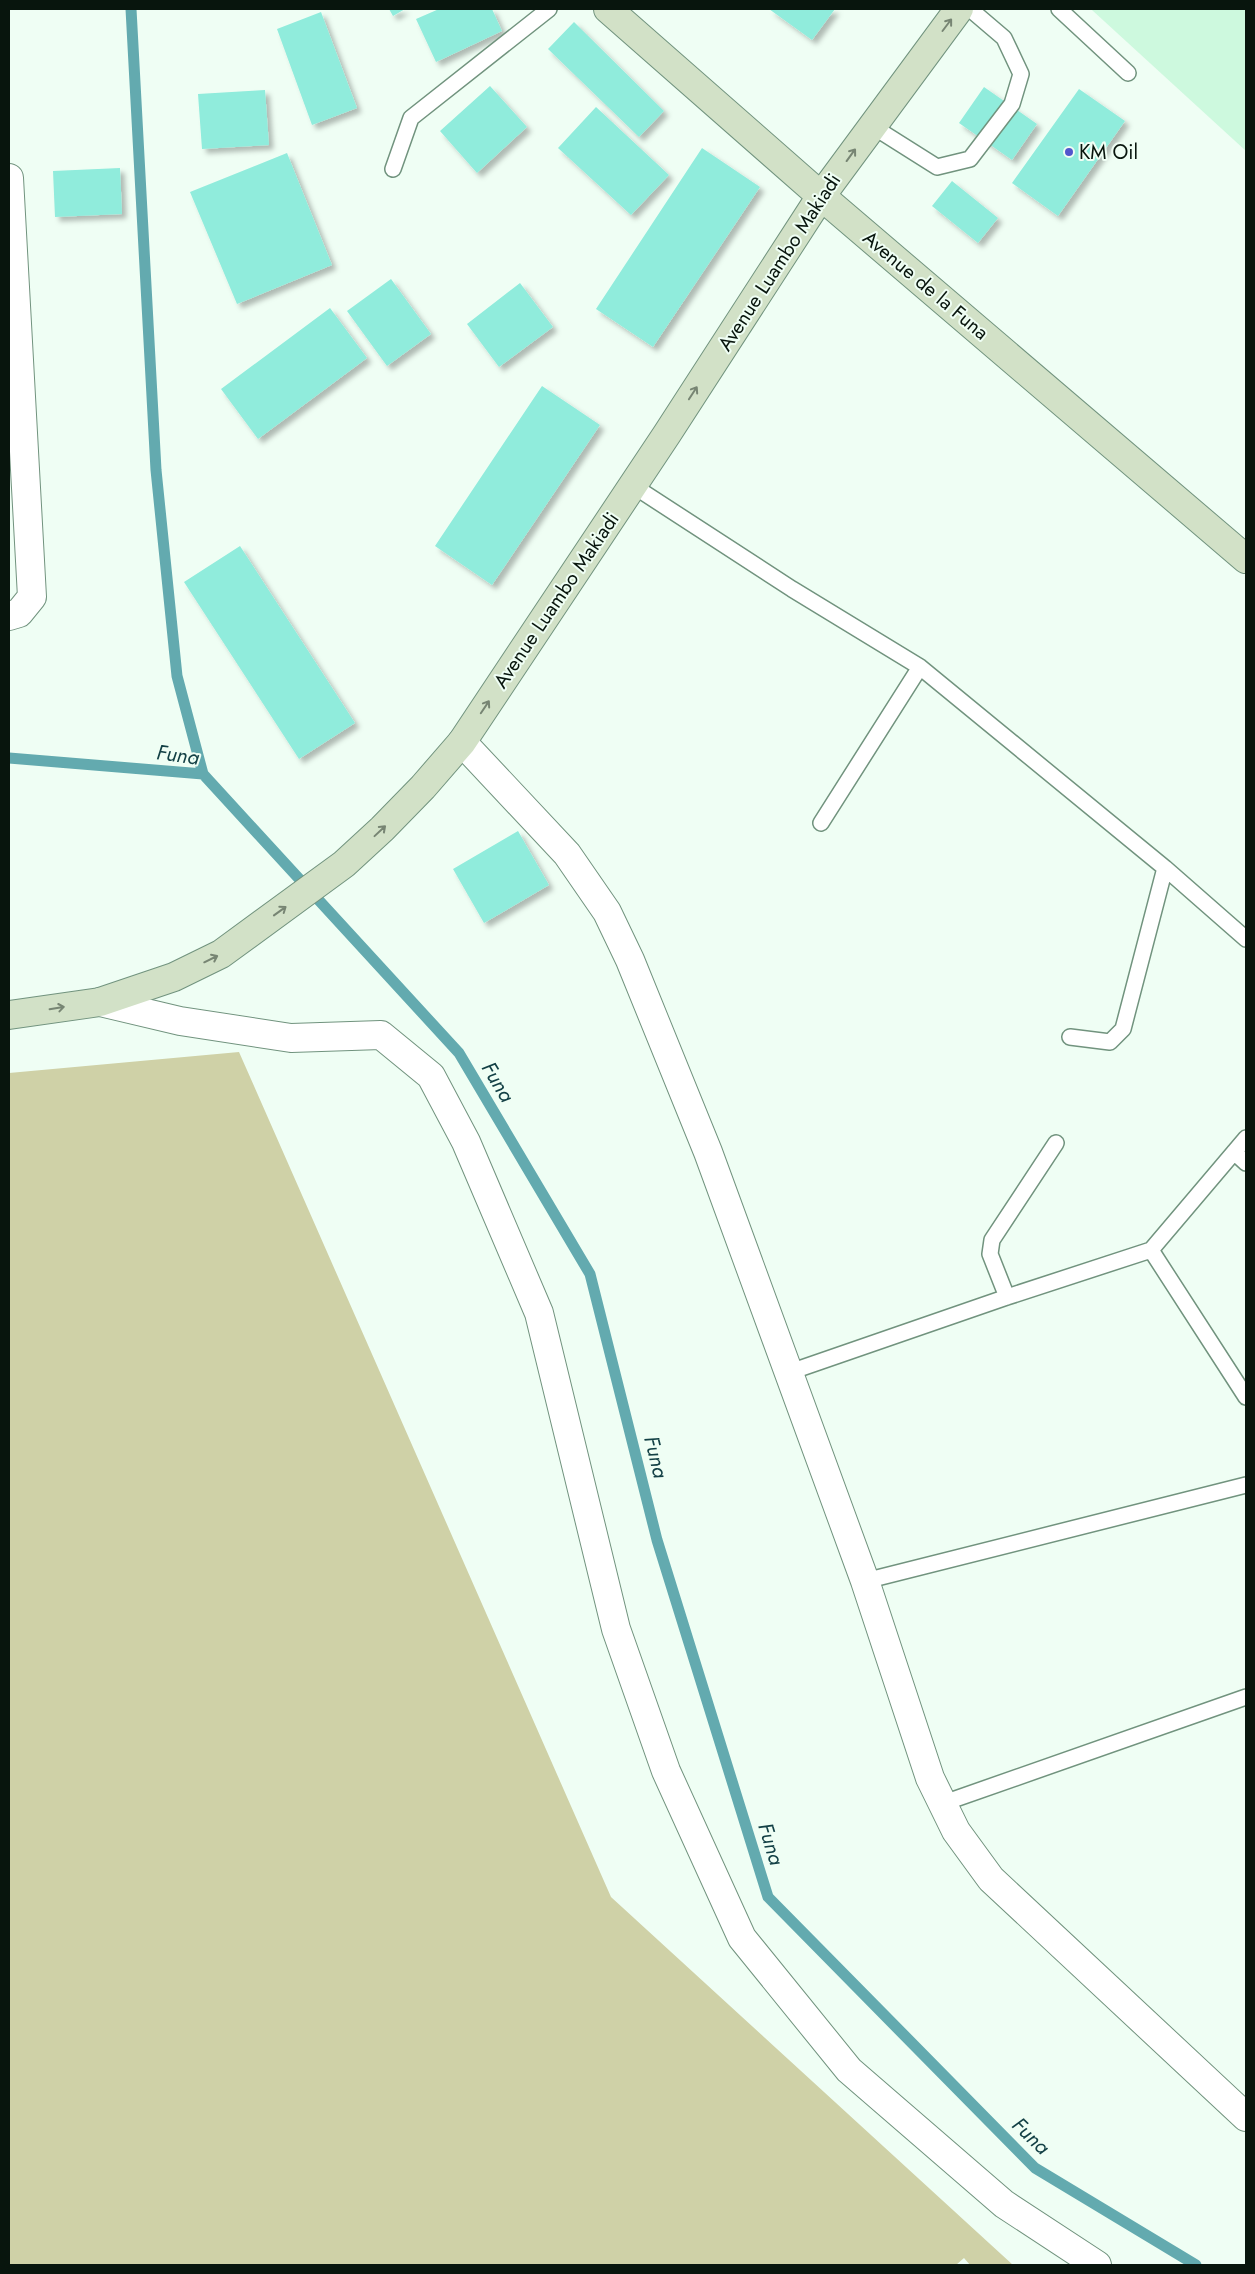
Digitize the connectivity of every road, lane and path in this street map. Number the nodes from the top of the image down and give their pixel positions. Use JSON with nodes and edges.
{"nodes":[{"id":1,"x":548,"y":9,"type":"edge"},
{"id":2,"x":608,"y":9,"type":"edge"},
{"id":3,"x":959,"y":9,"type":"edge"},
{"id":4,"x":970,"y":9,"type":"edge"},
{"id":5,"x":1059,"y":9,"type":"edge"},
{"id":6,"x":1128,"y":73,"type":"dead end"},
{"id":7,"x":872,"y":126,"type":"junction"},
{"id":8,"x":393,"y":169,"type":"dead end"},
{"id":9,"x":9,"y":178,"type":"edge"},
{"id":10,"x":821,"y":196,"type":"junction"},
{"id":11,"x":632,"y":485,"type":"junction"},
{"id":12,"x":1246,"y":559,"type":"edge"},
{"id":13,"x":14,"y":614,"type":"edge"},
{"id":14,"x":920,"y":667,"type":"junction"},
{"id":15,"x":462,"y":742,"type":"junction"},
{"id":16,"x":821,"y":824,"type":"dead end"},
{"id":17,"x":1165,"y":868,"type":"junction"},
{"id":18,"x":1246,"y":939,"type":"edge"},
{"id":19,"x":100,"y":1002,"type":"junction"},
{"id":20,"x":9,"y":1016,"type":"edge"},
{"id":21,"x":1070,"y":1038,"type":"dead end"},
{"id":22,"x":1246,"y":1138,"type":"edge"},
{"id":23,"x":1056,"y":1143,"type":"dead end"},
{"id":24,"x":1234,"y":1152,"type":"junction"},
{"id":25,"x":1246,"y":1164,"type":"edge"},
{"id":26,"x":1151,"y":1250,"type":"junction"},
{"id":27,"x":1007,"y":1297,"type":"junction"},
{"id":28,"x":790,"y":1372,"type":"junction"},
{"id":29,"x":1246,"y":1397,"type":"edge"},
{"id":30,"x":1246,"y":1485,"type":"edge"},
{"id":31,"x":865,"y":1581,"type":"junction"},
{"id":32,"x":1246,"y":1698,"type":"edge"},
{"id":33,"x":941,"y":1804,"type":"junction"},
{"id":34,"x":1246,"y":2117,"type":"edge"},
{"id":35,"x":1097,"y":2265,"type":"edge"}],
"edges":[{"from":1,"to":8,"type":"lane"},
{"from":2,"to":10,"type":"main road","name":"Avenue de la Funa"},
{"from":7,"to":3,"type":"main road","name":"Avenue Luambo Makiadi","one_way":true},
{"from":4,"to":7,"type":"lane"},
{"from":5,"to":6,"type":"lane"},
{"from":10,"to":7,"type":"main road","name":"Avenue Luambo Makiadi","one_way":true},
{"from":9,"to":13,"type":"street"},
{"from":11,"to":10,"type":"main road","name":"Avenue Luambo Makiadi","one_way":true},
{"from":10,"to":12,"type":"main road","name":"Avenue de la Funa"},
{"from":11,"to":14,"type":"lane"},
{"from":15,"to":11,"type":"main road","name":"Avenue Luambo Makiadi","one_way":true},
{"from":14,"to":16,"type":"lane"},
{"from":14,"to":17,"type":"lane"},
{"from":19,"to":15,"type":"main road","name":"Avenue Luambo Makiadi","one_way":true},
{"from":15,"to":28,"type":"street"},
{"from":17,"to":18,"type":"lane"},
{"from":17,"to":21,"type":"lane"},
{"from":20,"to":19,"type":"main road","name":"Avenue Luambo Makiadi","one_way":true},
{"from":19,"to":35,"type":"street"},
{"from":22,"to":24,"type":"lane"},
{"from":23,"to":27,"type":"lane"},
{"from":24,"to":25,"type":"lane"},
{"from":24,"to":26,"type":"lane"},
{"from":26,"to":27,"type":"lane"},
{"from":26,"to":29,"type":"lane"},
{"from":27,"to":28,"type":"lane"},
{"from":28,"to":31,"type":"street"},
{"from":30,"to":31,"type":"lane"},
{"from":31,"to":33,"type":"street"},
{"from":32,"to":33,"type":"lane"},
{"from":33,"to":34,"type":"street"}]}
